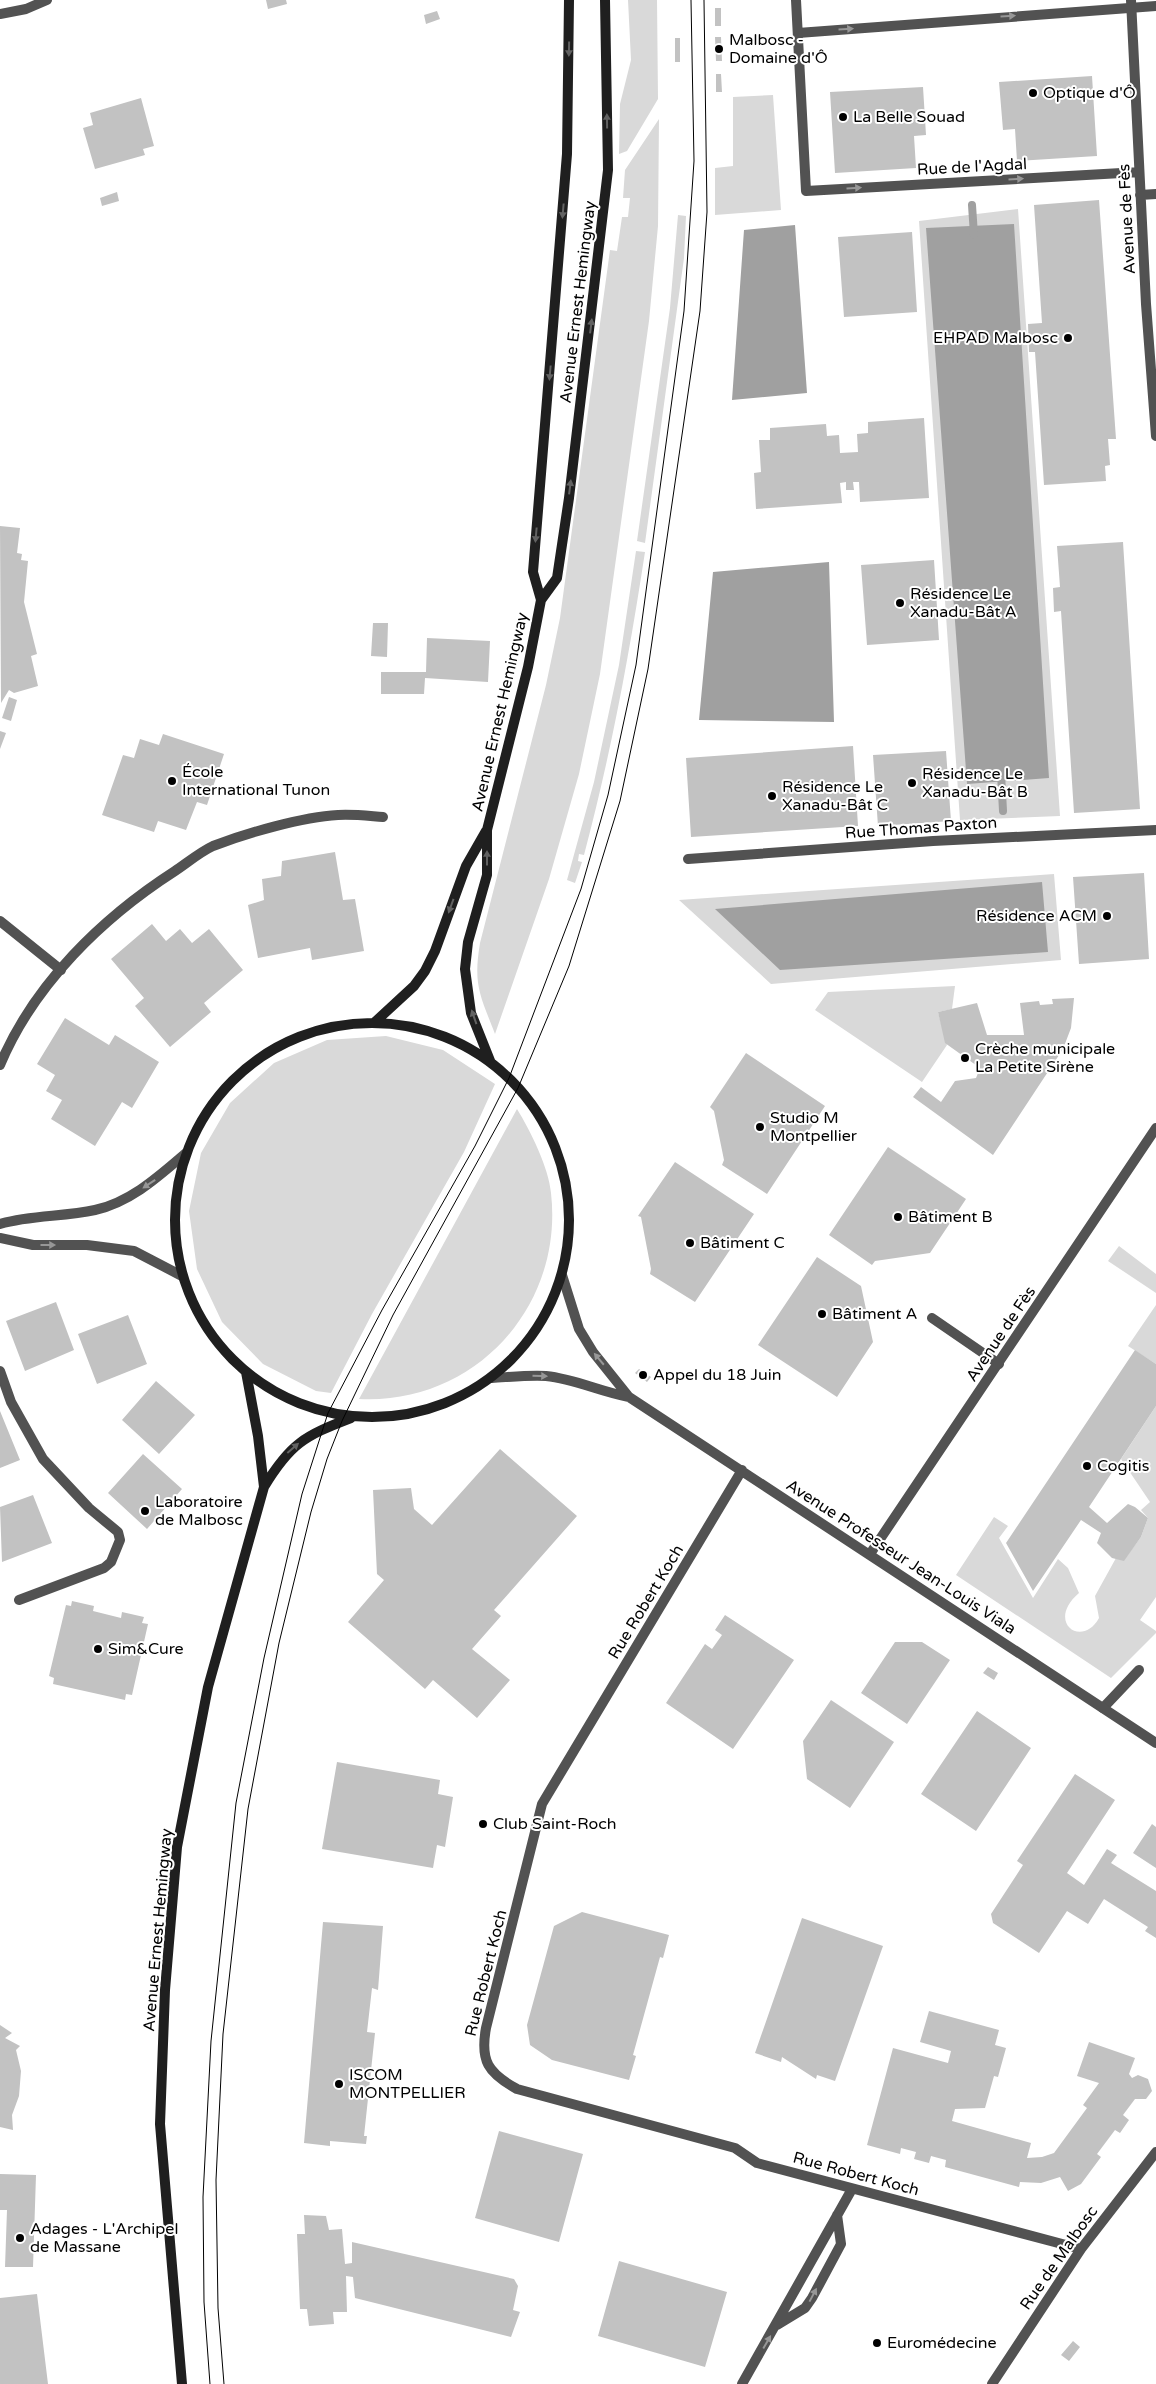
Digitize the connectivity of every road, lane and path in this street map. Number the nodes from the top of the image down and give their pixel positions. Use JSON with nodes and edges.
{"nodes":[{"id":1,"x":47,"y":0,"type":"edge"},
{"id":2,"x":569,"y":0,"type":"edge"},
{"id":3,"x":605,"y":0,"type":"edge"},
{"id":4,"x":796,"y":0,"type":"edge"},
{"id":5,"x":1131,"y":3,"type":"edge"},
{"id":6,"x":1156,"y":6,"type":"edge"},
{"id":7,"x":0,"y":14,"type":"edge"},
{"id":8,"x":798,"y":33,"type":"junction"},
{"id":9,"x":1139,"y":172,"type":"junction"},
{"id":10,"x":1156,"y":194,"type":"edge"},
{"id":11,"x":1140,"y":195,"type":"junction"},
{"id":12,"x":1156,"y":436,"type":"edge"},
{"id":13,"x":541,"y":600,"type":"junction"},
{"id":14,"x":384,"y":817,"type":"dead end"},
{"id":15,"x":487,"y":830,"type":"junction"},
{"id":16,"x":1156,"y":830,"type":"edge"},
{"id":17,"x":688,"y":859,"type":"dead end"},
{"id":18,"x":0,"y":921,"type":"edge"},
{"id":19,"x":61,"y":970,"type":"junction"},
{"id":20,"x":375,"y":1022,"type":"junction"},
{"id":21,"x":491,"y":1063,"type":"junction"},
{"id":22,"x":0,"y":1065,"type":"edge"},
{"id":23,"x":1156,"y":1128,"type":"edge"},
{"id":24,"x":186,"y":1153,"type":"junction"},
{"id":25,"x":0,"y":1224,"type":"edge"},
{"id":26,"x":0,"y":1238,"type":"edge"},
{"id":27,"x":562,"y":1275,"type":"junction"},
{"id":28,"x":182,"y":1276,"type":"junction"},
{"id":29,"x":932,"y":1318,"type":"dead end"},
{"id":30,"x":999,"y":1364,"type":"junction"},
{"id":31,"x":0,"y":1371,"type":"edge"},
{"id":32,"x":246,"y":1372,"type":"junction"},
{"id":33,"x":492,"y":1378,"type":"junction"},
{"id":34,"x":629,"y":1397,"type":"junction"},
{"id":35,"x":353,"y":1417,"type":"junction"},
{"id":36,"x":742,"y":1470,"type":"junction"},
{"id":37,"x":264,"y":1487,"type":"junction"},
{"id":38,"x":870,"y":1554,"type":"junction"},
{"id":39,"x":19,"y":1600,"type":"dead end"},
{"id":40,"x":1139,"y":1670,"type":"dead end"},
{"id":41,"x":1103,"y":1708,"type":"junction"},
{"id":42,"x":1156,"y":1743,"type":"edge"},
{"id":43,"x":1156,"y":2152,"type":"edge"},
{"id":44,"x":852,"y":2189,"type":"junction"},
{"id":45,"x":837,"y":2215,"type":"junction"},
{"id":46,"x":1081,"y":2249,"type":"junction"},
{"id":47,"x":776,"y":2325,"type":"junction"},
{"id":48,"x":182,"y":2384,"type":"edge"},
{"id":49,"x":742,"y":2384,"type":"edge"},
{"id":50,"x":992,"y":2384,"type":"edge"}],
"edges":[{"from":1,"to":7,"type":"street"},
{"from":2,"to":13,"type":"main road","name":"Avenue Ernest Hemingway","one_way":true},
{"from":13,"to":3,"type":"main road","name":"Avenue Ernest Hemingway","one_way":true},
{"from":4,"to":8,"type":"street"},
{"from":5,"to":6,"type":"street"},
{"from":8,"to":5,"type":"street","one_way":true},
{"from":5,"to":9,"type":"street","name":"Avenue de Fès"},
{"from":8,"to":9,"type":"street","name":"Rue de l'Agdal","one_way":true},
{"from":9,"to":11,"type":"street","name":"Avenue de Fès"},
{"from":10,"to":11,"type":"street"},
{"from":11,"to":12,"type":"street","name":"Avenue de Fès"},
{"from":13,"to":15,"type":"main road","name":"Avenue Ernest Hemingway"},
{"from":14,"to":19,"type":"street"},
{"from":15,"to":20,"type":"main road","name":"Avenue Ernest Hemingway","one_way":true},
{"from":21,"to":15,"type":"main road","name":"Avenue Ernest Hemingway","one_way":true},
{"from":16,"to":17,"type":"street","name":"Rue Thomas Paxton"},
{"from":18,"to":19,"type":"street"},
{"from":19,"to":22,"type":"street"},
{"from":20,"to":21,"type":"main road"},
{"from":20,"to":24,"type":"main road"},
{"from":21,"to":27,"type":"main road"},
{"from":23,"to":30,"type":"street","name":"Avenue de Fès"},
{"from":24,"to":25,"type":"street","one_way":true},
{"from":24,"to":28,"type":"main road"},
{"from":26,"to":28,"type":"street","one_way":true},
{"from":27,"to":33,"type":"main road"},
{"from":34,"to":27,"type":"street","name":"Avenue Professeur Jean-Louis Viala","one_way":true},
{"from":28,"to":32,"type":"main road"},
{"from":29,"to":30,"type":"street"},
{"from":30,"to":38,"type":"street","name":"Avenue de Fès"},
{"from":31,"to":39,"type":"street"},
{"from":32,"to":35,"type":"main road"},
{"from":32,"to":37,"type":"main road","name":"Avenue Ernest Hemingway"},
{"from":33,"to":34,"type":"street","name":"Avenue Professeur Jean-Louis Viala","one_way":true},
{"from":33,"to":35,"type":"main road"},
{"from":34,"to":36,"type":"street","name":"Avenue Professeur Jean-Louis Viala"},
{"from":37,"to":35,"type":"main road","name":"Avenue Ernest Hemingway","one_way":true},
{"from":36,"to":38,"type":"street","name":"Avenue Professeur Jean-Louis Viala"},
{"from":36,"to":44,"type":"street","name":"Rue Robert Koch"},
{"from":37,"to":48,"type":"main road","name":"Avenue Ernest Hemingway"},
{"from":38,"to":41,"type":"street","name":"Avenue Professeur Jean-Louis Viala"},
{"from":40,"to":41,"type":"street"},
{"from":41,"to":42,"type":"street","name":"Avenue Professeur Jean-Louis Viala"},
{"from":43,"to":46,"type":"street","name":"Rue de Malbosc"},
{"from":44,"to":45,"type":"street"},
{"from":44,"to":46,"type":"street","name":"Rue Robert Koch"},
{"from":45,"to":47,"type":"street"},
{"from":47,"to":45,"type":"street","one_way":true},
{"from":46,"to":50,"type":"street","name":"Rue de Malbosc"},
{"from":49,"to":47,"type":"street","one_way":true}]}
